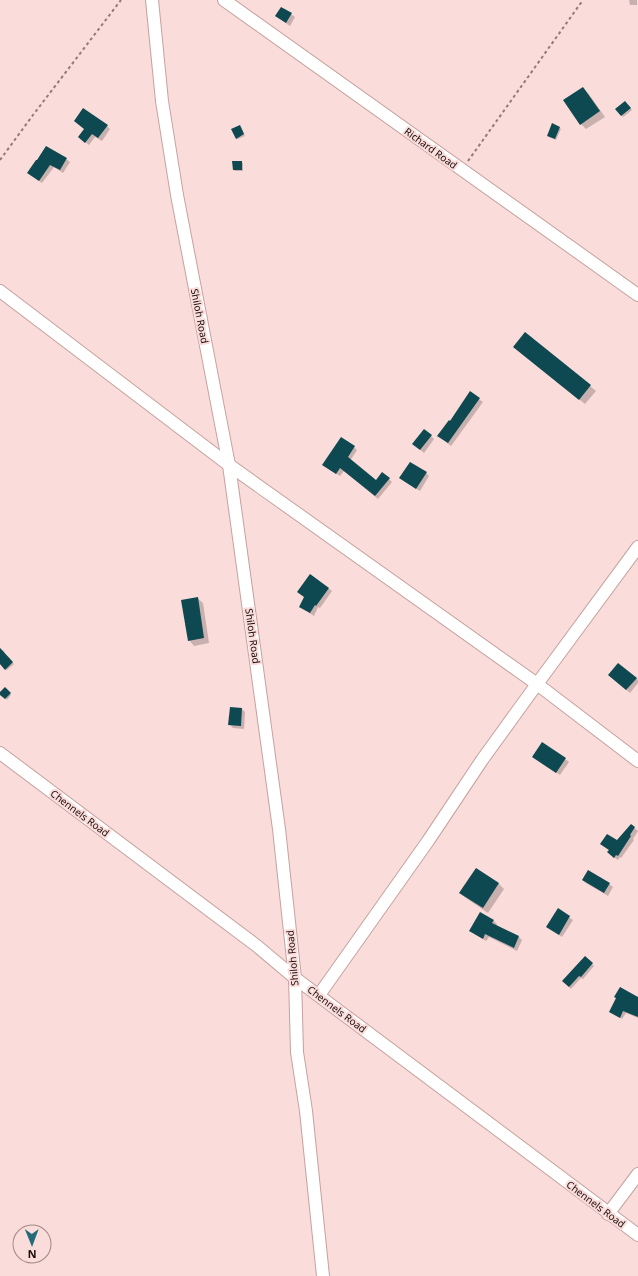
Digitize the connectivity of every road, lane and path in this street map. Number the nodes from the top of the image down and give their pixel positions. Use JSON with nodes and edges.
{"nodes":[{"id":1,"x":121,"y":0,"type":"edge"},
{"id":2,"x":152,"y":0,"type":"edge"},
{"id":3,"x":224,"y":0,"type":"edge"},
{"id":4,"x":583,"y":0,"type":"edge"},
{"id":5,"x":0,"y":160,"type":"edge"},
{"id":6,"x":461,"y":170,"type":"junction"},
{"id":7,"x":0,"y":291,"type":"edge"},
{"id":8,"x":638,"y":295,"type":"edge"},
{"id":9,"x":228,"y":465,"type":"junction"},
{"id":10,"x":638,"y":548,"type":"edge"},
{"id":11,"x":537,"y":684,"type":"junction"},
{"id":12,"x":0,"y":753,"type":"edge"},
{"id":13,"x":638,"y":761,"type":"edge"},
{"id":14,"x":295,"y":978,"type":"junction"},
{"id":15,"x":319,"y":995,"type":"junction"},
{"id":16,"x":638,"y":1174,"type":"edge"},
{"id":17,"x":608,"y":1214,"type":"junction"},
{"id":18,"x":638,"y":1235,"type":"edge"},
{"id":19,"x":323,"y":1276,"type":"edge"}],
"edges":[{"from":1,"to":5,"type":"path"},
{"from":2,"to":9,"type":"street","name":"Shiloh Road"},
{"from":3,"to":6,"type":"street","name":"Richard Road"},
{"from":4,"to":6,"type":"path"},
{"from":6,"to":8,"type":"street","name":"Richard Road"},
{"from":7,"to":9,"type":"street"},
{"from":9,"to":11,"type":"street"},
{"from":9,"to":14,"type":"street","name":"Shiloh Road"},
{"from":10,"to":11,"type":"street"},
{"from":11,"to":13,"type":"street"},
{"from":11,"to":15,"type":"street"},
{"from":12,"to":14,"type":"street","name":"Chennels Road"},
{"from":14,"to":15,"type":"street","name":"Chennels Road"},
{"from":14,"to":19,"type":"street","name":"Shiloh Road"},
{"from":15,"to":17,"type":"street","name":"Chennels Road"},
{"from":16,"to":17,"type":"street"},
{"from":17,"to":18,"type":"street","name":"Chennels Road"}]}
